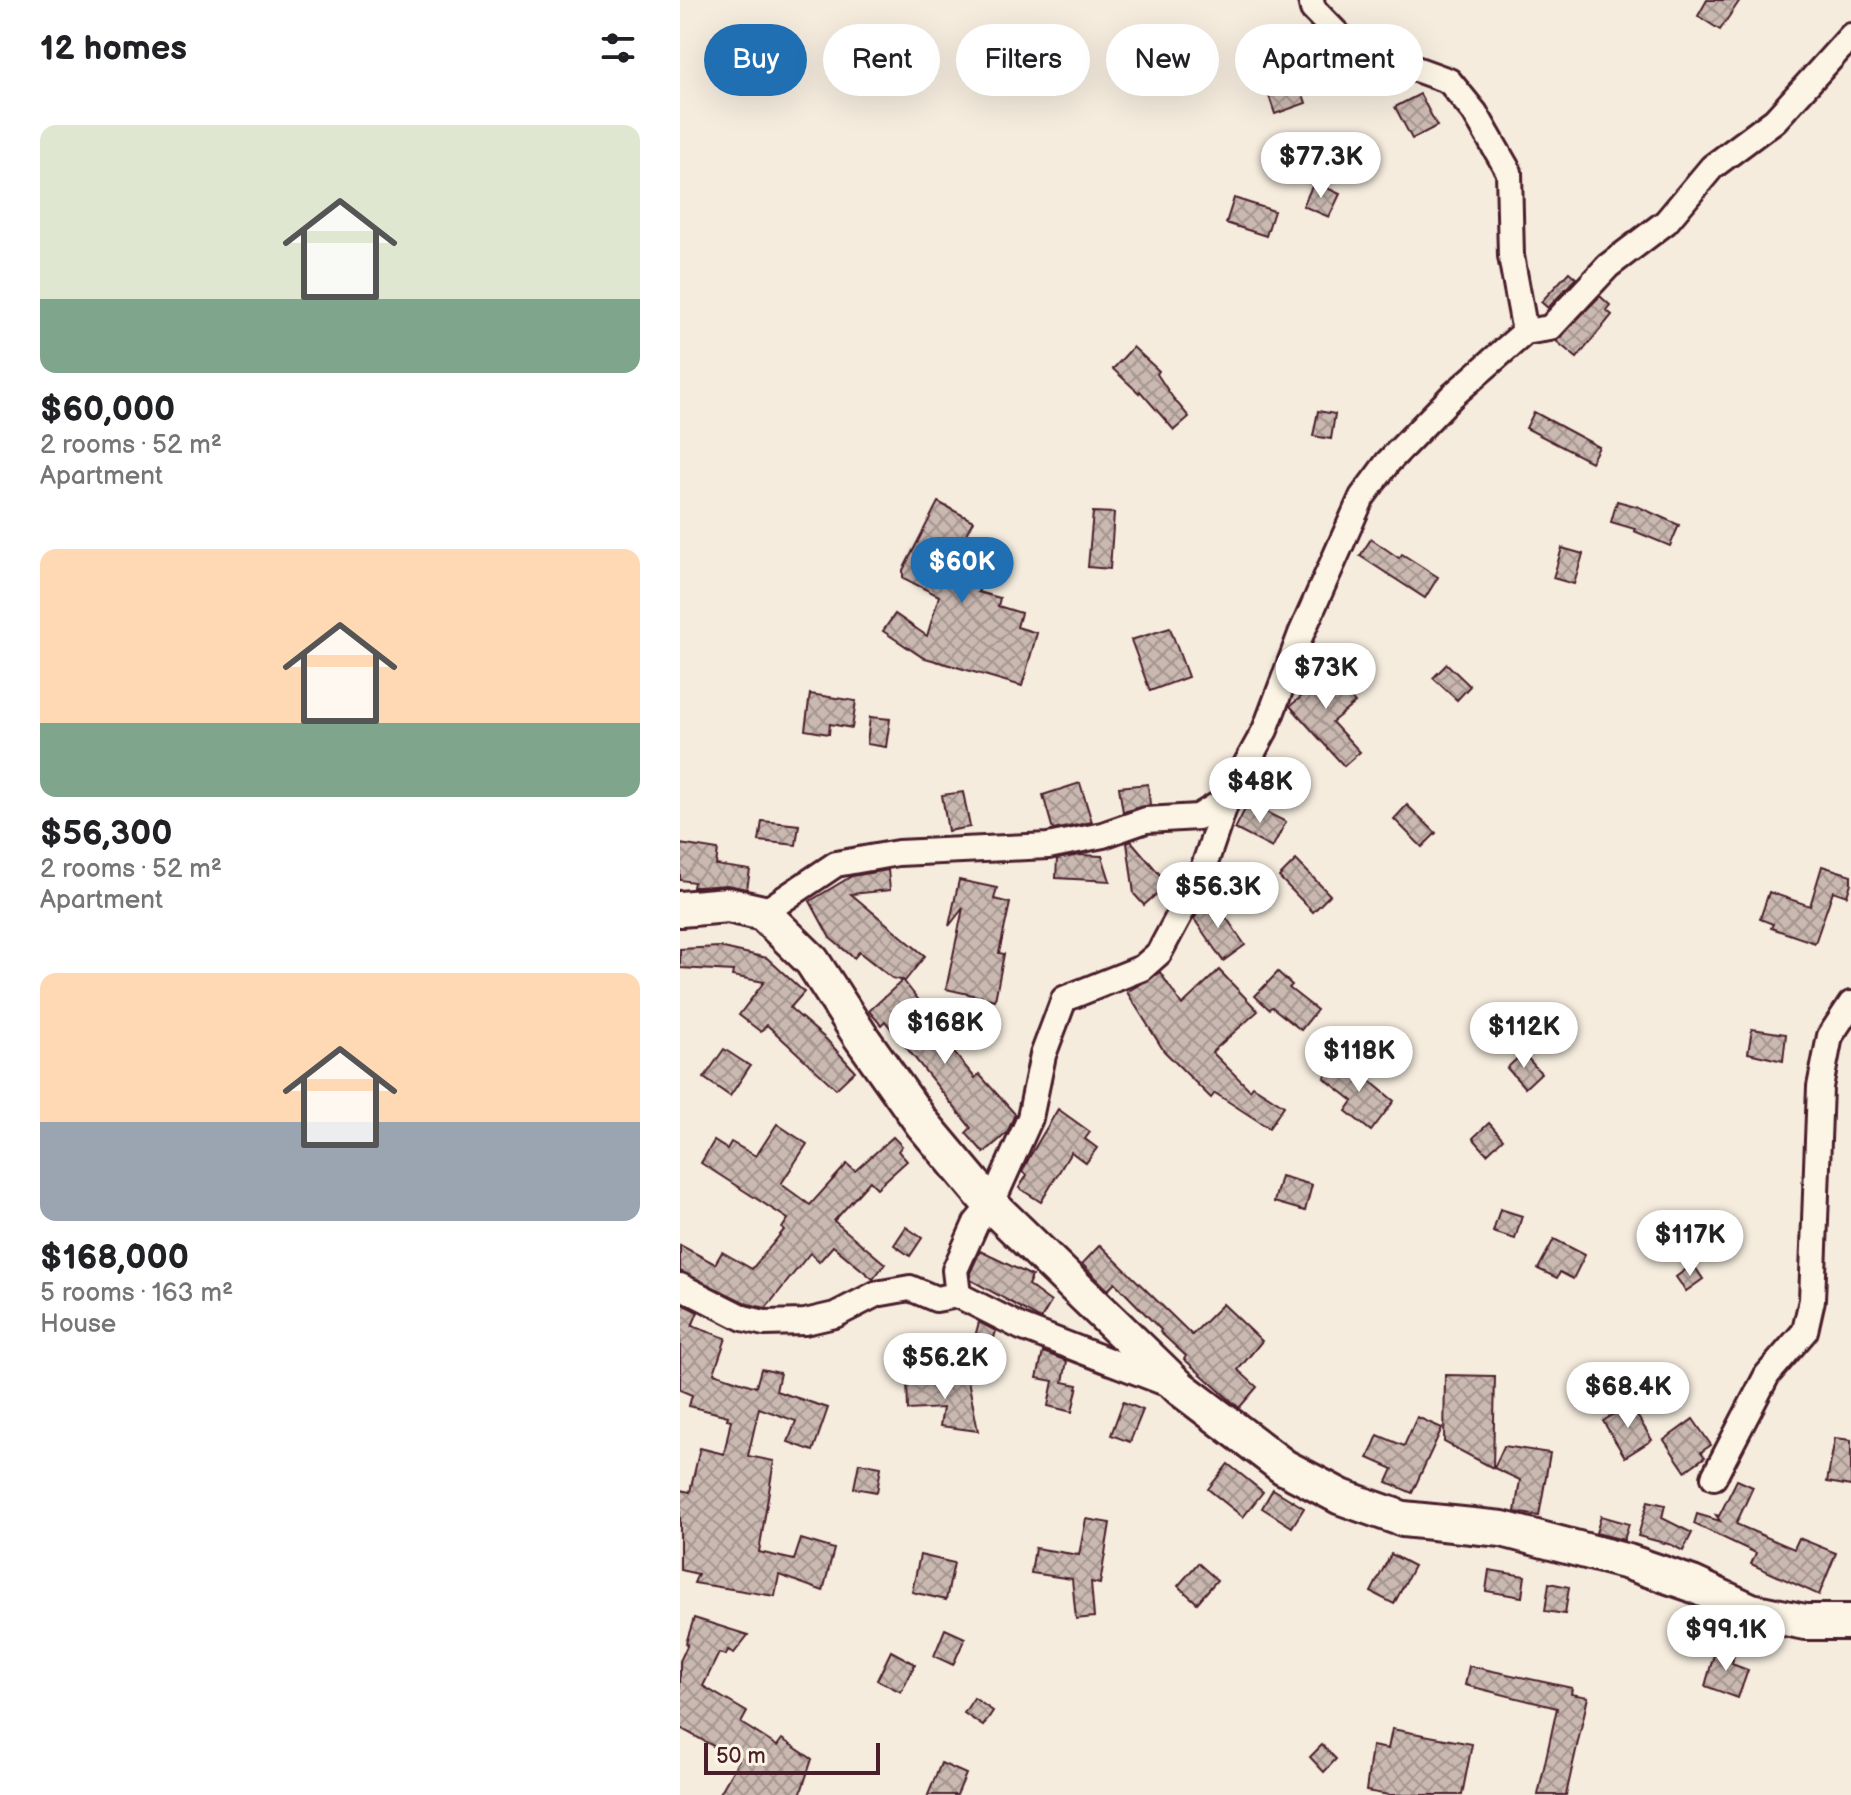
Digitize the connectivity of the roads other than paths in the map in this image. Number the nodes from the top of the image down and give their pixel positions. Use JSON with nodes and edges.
{"nodes":[{"id":1,"x":1311,"y":0,"type":"edge"},
{"id":2,"x":1851,"y":36,"type":"edge"},
{"id":3,"x":1525,"y":332,"type":"junction"},
{"id":4,"x":1227,"y":799,"type":"junction"},
{"id":5,"x":680,"y":909,"type":"edge"},
{"id":6,"x":763,"y":913,"type":"junction"},
{"id":7,"x":1851,"y":1004,"type":"edge"},
{"id":8,"x":991,"y":1205,"type":"junction"},
{"id":9,"x":680,"y":1286,"type":"edge"},
{"id":10,"x":958,"y":1295,"type":"junction"},
{"id":11,"x":1180,"y":1388,"type":"junction"},
{"id":12,"x":1714,"y":1477,"type":"dead end"},
{"id":13,"x":1851,"y":1622,"type":"edge"}],
"edges":[{"from":1,"to":3,"type":"street"},
{"from":2,"to":3,"type":"street"},
{"from":3,"to":4,"type":"street"},
{"from":4,"to":6,"type":"street"},
{"from":4,"to":8,"type":"street"},
{"from":5,"to":6,"type":"main road"},
{"from":6,"to":8,"type":"main road"},
{"from":7,"to":12,"type":"street"},
{"from":8,"to":10,"type":"street"},
{"from":8,"to":11,"type":"main road"},
{"from":9,"to":10,"type":"street"},
{"from":10,"to":11,"type":"street"},
{"from":11,"to":13,"type":"main road"}]}
